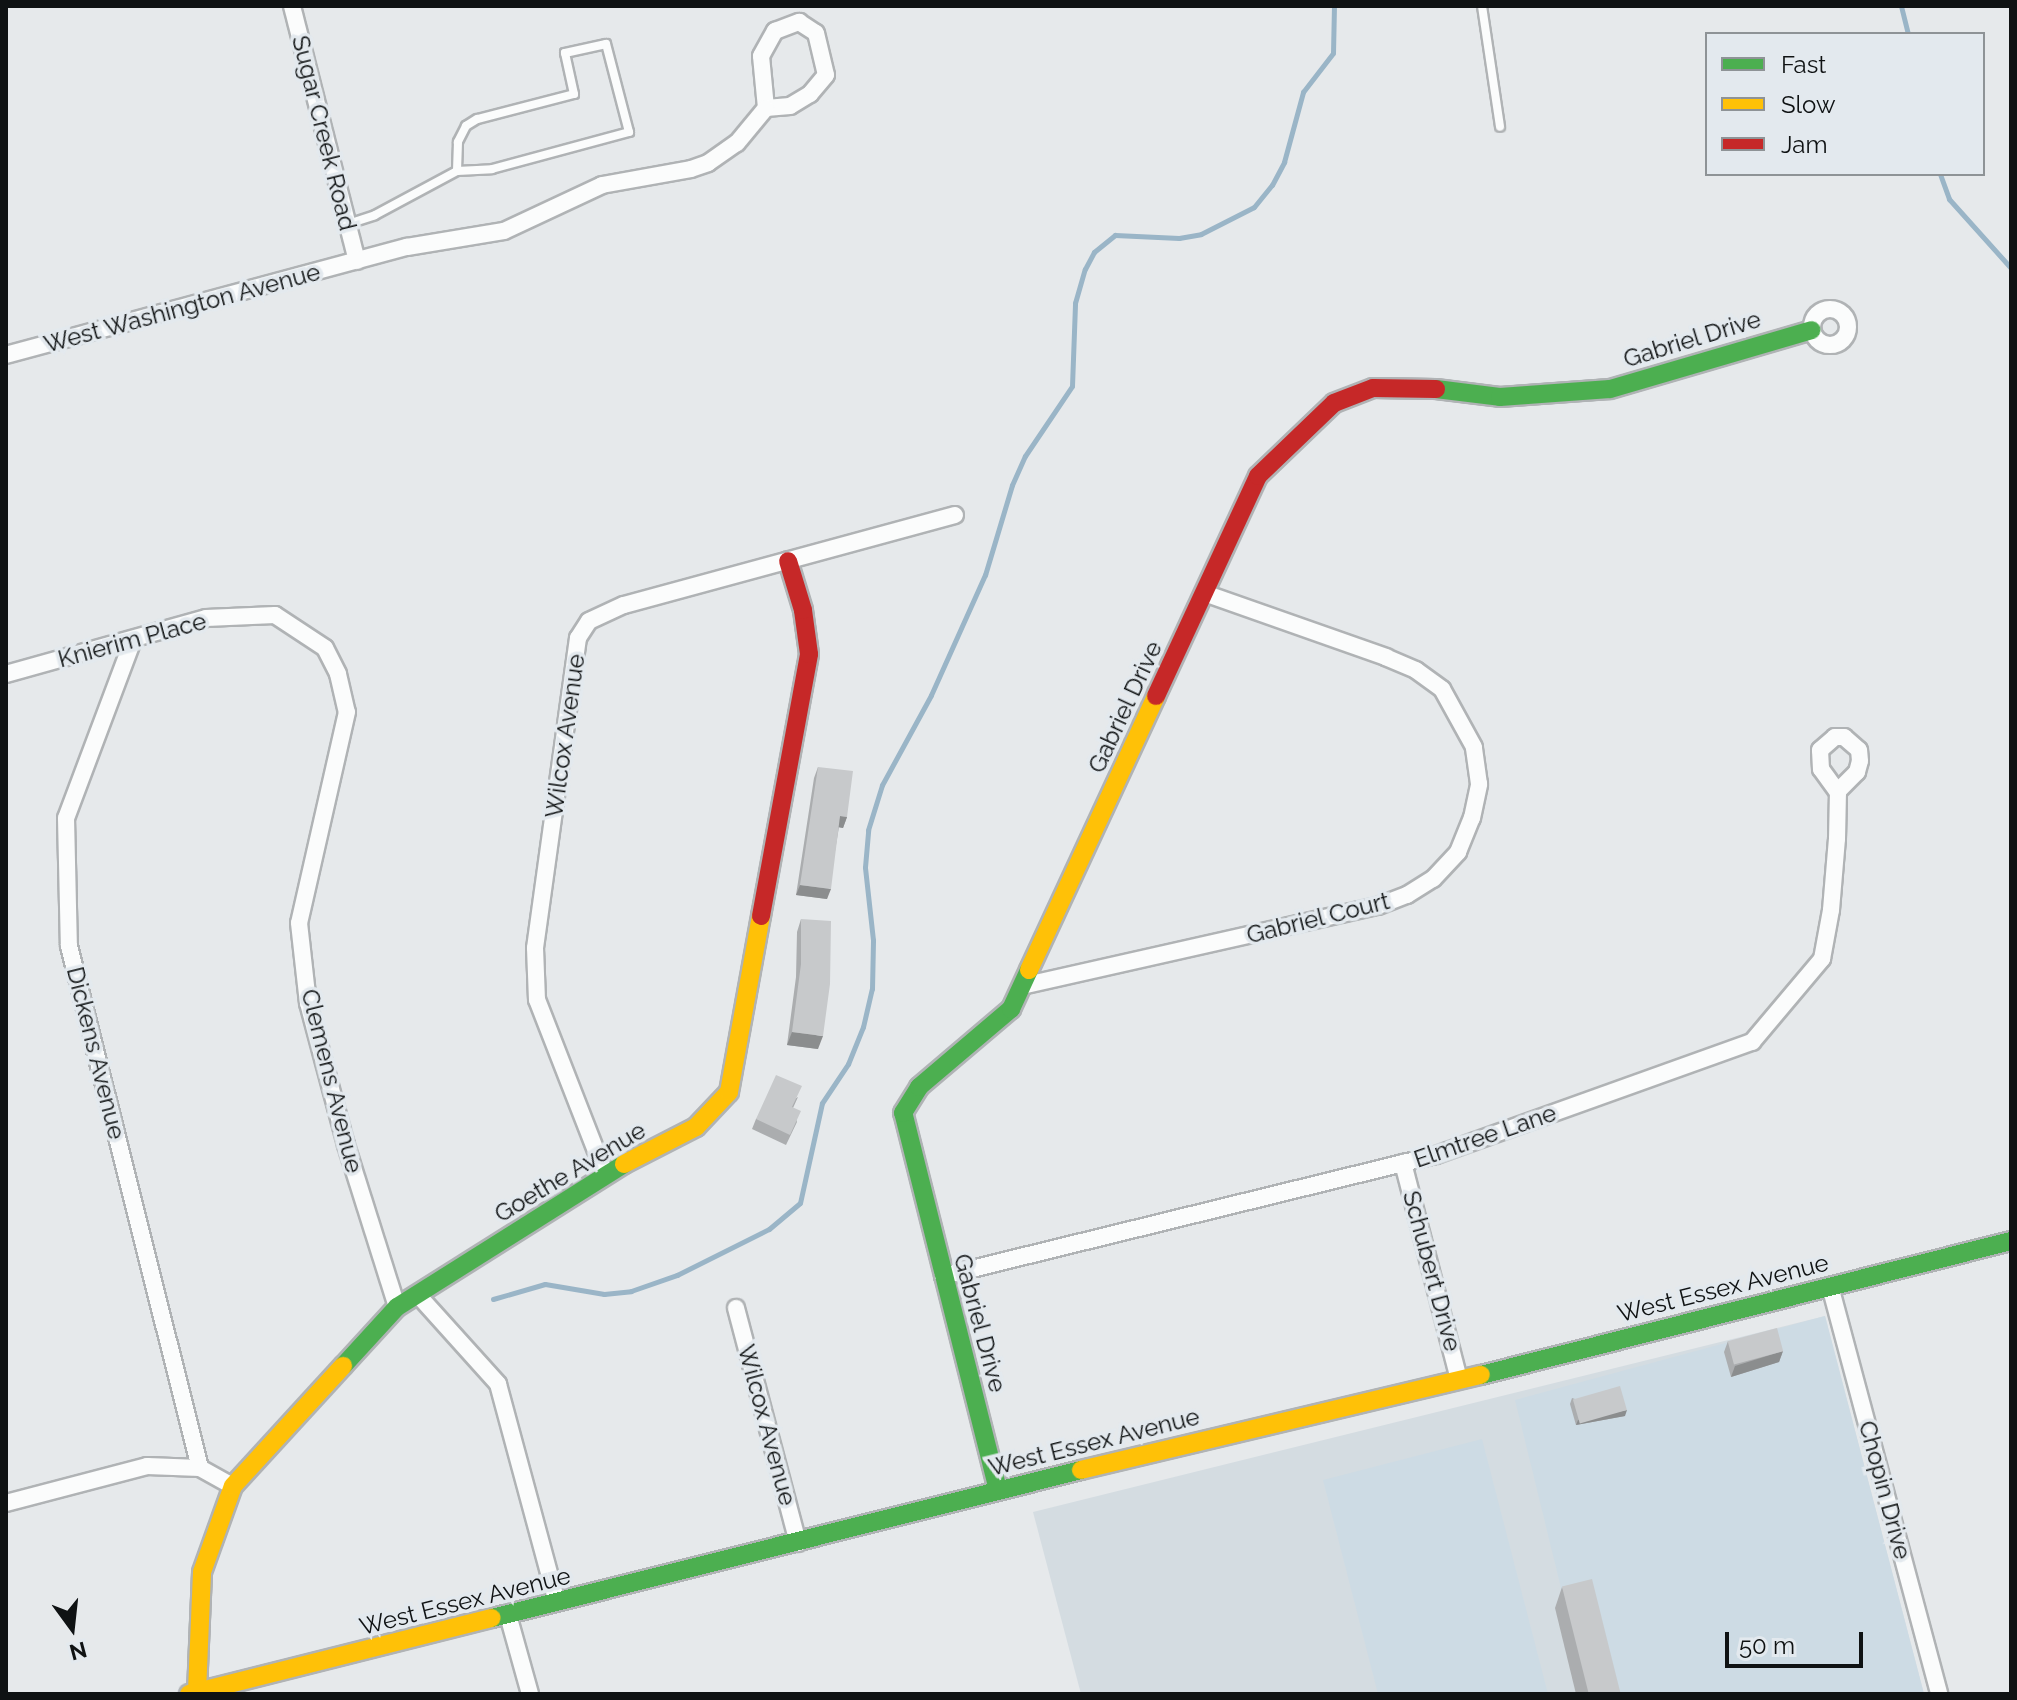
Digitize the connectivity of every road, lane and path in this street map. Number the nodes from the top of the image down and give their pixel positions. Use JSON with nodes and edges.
{"nodes":[{"id":1,"x":292,"y":6,"type":"edge"},
{"id":2,"x":1482,"y":6,"type":"edge"},
{"id":3,"x":766,"y":108,"type":"junction"},
{"id":4,"x":1500,"y":127,"type":"dead end"},
{"id":5,"x":457,"y":171,"type":"junction"},
{"id":6,"x":348,"y":224,"type":"junction"},
{"id":7,"x":357,"y":261,"type":"junction"},
{"id":8,"x":1812,"y":330,"type":"dead end"},
{"id":9,"x":6,"y":355,"type":"edge"},
{"id":10,"x":955,"y":515,"type":"dead end"},
{"id":11,"x":788,"y":561,"type":"junction"},
{"id":12,"x":1204,"y":593,"type":"junction"},
{"id":13,"x":133,"y":640,"type":"junction"},
{"id":14,"x":6,"y":674,"type":"edge"},
{"id":15,"x":347,"y":712,"type":"joint"},
{"id":16,"x":1838,"y":792,"type":"dead end"},
{"id":17,"x":1022,"y":986,"type":"junction"},
{"id":18,"x":1403,"y":1163,"type":"junction"},
{"id":19,"x":605,"y":1174,"type":"junction"},
{"id":20,"x":2011,"y":1241,"type":"edge"},
{"id":21,"x":943,"y":1276,"type":"junction"},
{"id":22,"x":1830,"y":1286,"type":"junction"},
{"id":23,"x":418,"y":1295,"type":"junction"},
{"id":24,"x":397,"y":1307,"type":"junction"},
{"id":25,"x":736,"y":1308,"type":"dead end"},
{"id":26,"x":1459,"y":1380,"type":"junction"},
{"id":27,"x":200,"y":1468,"type":"junction"},
{"id":28,"x":233,"y":1486,"type":"junction"},
{"id":29,"x":998,"y":1490,"type":"junction"},
{"id":30,"x":6,"y":1503,"type":"edge"},
{"id":31,"x":798,"y":1543,"type":"junction"},
{"id":32,"x":557,"y":1602,"type":"junction"},
{"id":33,"x":508,"y":1615,"type":"junction"},
{"id":34,"x":193,"y":1693,"type":"edge"},
{"id":35,"x":530,"y":1694,"type":"edge"},
{"id":36,"x":1939,"y":1694,"type":"edge"}],
"edges":[{"from":1,"to":6,"type":"street","name":"Sugar Creek Road"},
{"from":2,"to":4,"type":"lane"},
{"from":3,"to":3,"type":"street"},
{"from":3,"to":7,"type":"street","name":"West Washington Avenue"},
{"from":5,"to":5,"type":"lane"},
{"from":5,"to":6,"type":"lane"},
{"from":6,"to":7,"type":"street","name":"Sugar Creek Road"},
{"from":7,"to":9,"type":"street","name":"West Washington Avenue"},
{"from":8,"to":12,"type":"street","name":"Gabriel Drive"},
{"from":10,"to":11,"type":"street","name":"Wilcox Avenue"},
{"from":11,"to":19,"type":"street","name":"Goethe Avenue"},
{"from":11,"to":19,"type":"street","name":"Wilcox Avenue"},
{"from":12,"to":17,"type":"street","name":"Gabriel Drive"},
{"from":12,"to":17,"type":"street","name":"Gabriel Court"},
{"from":13,"to":14,"type":"street","name":"Knierim Place"},
{"from":13,"to":15,"type":"street","name":"Knierim Place"},
{"from":13,"to":27,"type":"street","name":"Dickens Avenue"},
{"from":15,"to":24,"type":"street","name":"Clemens Avenue"},
{"from":16,"to":18,"type":"street","name":"Elmtree Lane"},
{"from":17,"to":21,"type":"street","name":"Gabriel Drive"},
{"from":18,"to":21,"type":"street","name":"Elmtree Lane"},
{"from":18,"to":26,"type":"street","name":"Schubert Drive"},
{"from":19,"to":23,"type":"street","name":"Goethe Avenue"},
{"from":20,"to":22,"type":"street","name":"West Essex Avenue"},
{"from":21,"to":29,"type":"street","name":"Gabriel Drive"},
{"from":22,"to":26,"type":"street","name":"West Essex Avenue"},
{"from":22,"to":36,"type":"street","name":"Chopin Drive"},
{"from":23,"to":24,"type":"street","name":"Goethe Avenue"},
{"from":23,"to":32,"type":"street"},
{"from":24,"to":28,"type":"street","name":"Goethe Avenue"},
{"from":25,"to":31,"type":"street","name":"Wilcox Avenue"},
{"from":26,"to":29,"type":"street","name":"West Essex Avenue"},
{"from":27,"to":28,"type":"street"},
{"from":27,"to":30,"type":"street"},
{"from":28,"to":34,"type":"street","name":"Goethe Avenue"},
{"from":29,"to":31,"type":"street","name":"West Essex Avenue"},
{"from":31,"to":32,"type":"street","name":"West Essex Avenue"},
{"from":32,"to":33,"type":"street","name":"West Essex Avenue"},
{"from":33,"to":34,"type":"street","name":"West Essex Avenue"},
{"from":33,"to":35,"type":"street"}]}
